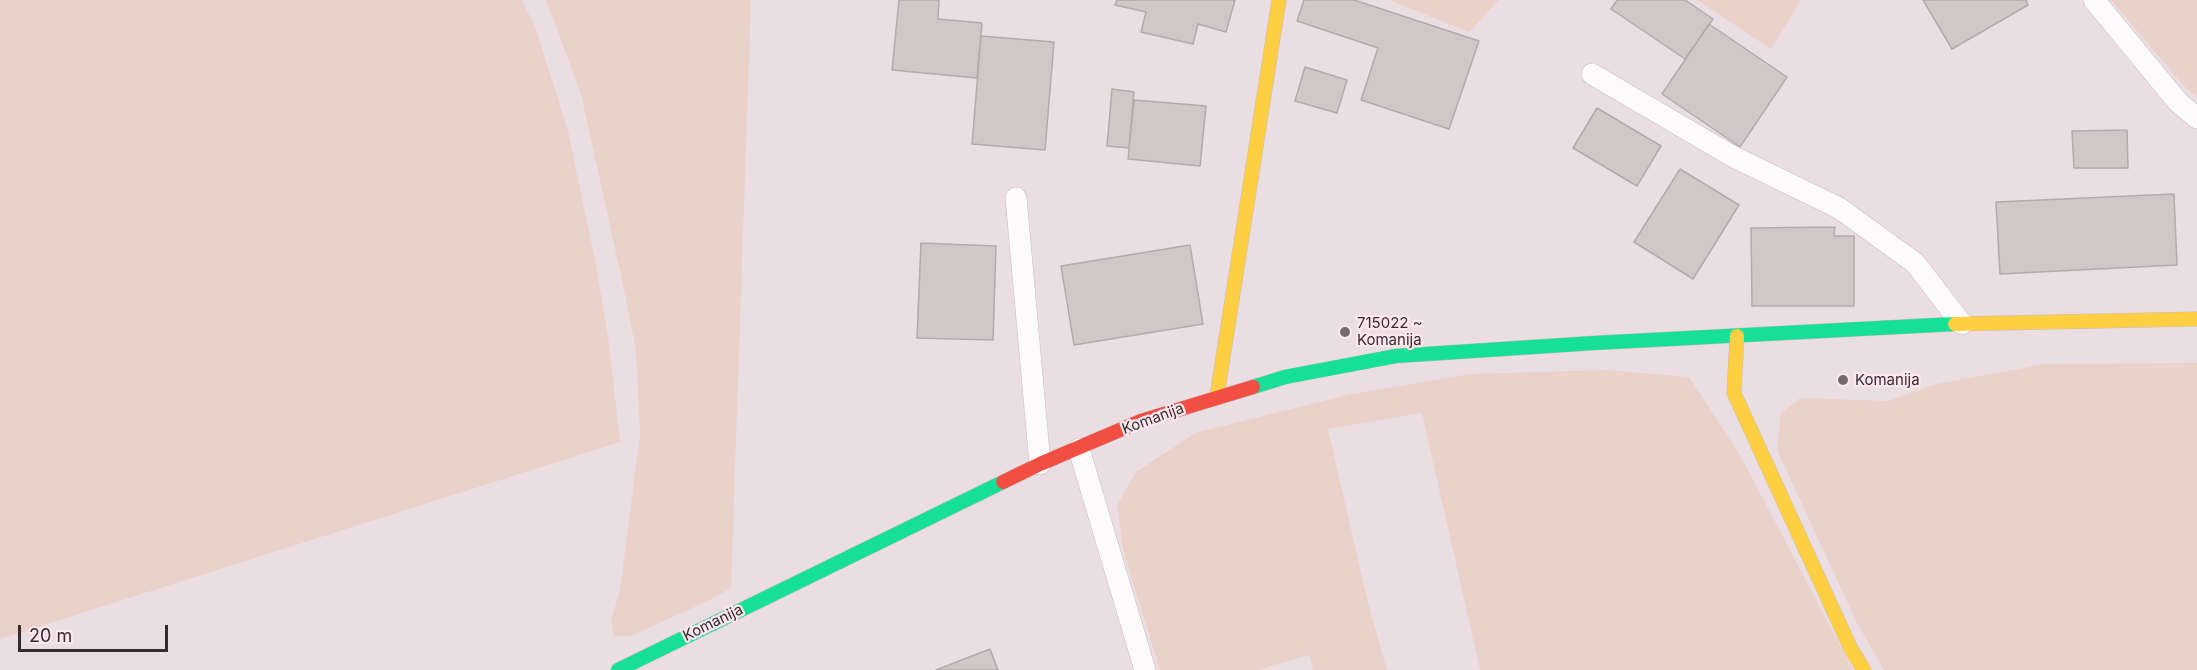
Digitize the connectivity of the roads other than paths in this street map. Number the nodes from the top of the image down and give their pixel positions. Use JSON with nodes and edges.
{"nodes":[{"id":1,"x":1280,"y":0,"type":"edge"},
{"id":2,"x":2094,"y":0,"type":"edge"},
{"id":3,"x":1592,"y":74,"type":"dead end"},
{"id":4,"x":2197,"y":118,"type":"edge"},
{"id":5,"x":1016,"y":198,"type":"dead end"},
{"id":6,"x":2197,"y":319,"type":"edge"},
{"id":7,"x":1962,"y":324,"type":"junction"},
{"id":8,"x":1737,"y":336,"type":"junction"},
{"id":9,"x":1217,"y":396,"type":"junction"},
{"id":10,"x":1079,"y":449,"type":"junction"},
{"id":11,"x":1040,"y":464,"type":"junction"},
{"id":12,"x":618,"y":670,"type":"edge"},
{"id":13,"x":1145,"y":670,"type":"edge"},
{"id":14,"x":1864,"y":670,"type":"edge"}],
"edges":[{"from":1,"to":9,"type":"street"},
{"from":2,"to":4,"type":"lane"},
{"from":3,"to":7,"type":"lane"},
{"from":5,"to":11,"type":"lane"},
{"from":6,"to":7,"type":"street","name":"Komanija"},
{"from":7,"to":8,"type":"street","name":"Komanija"},
{"from":8,"to":9,"type":"street","name":"Komanija"},
{"from":8,"to":14,"type":"street"},
{"from":9,"to":10,"type":"street","name":"Komanija"},
{"from":10,"to":11,"type":"street","name":"Komanija"},
{"from":10,"to":13,"type":"lane"},
{"from":11,"to":12,"type":"street","name":"Komanija"}]}
